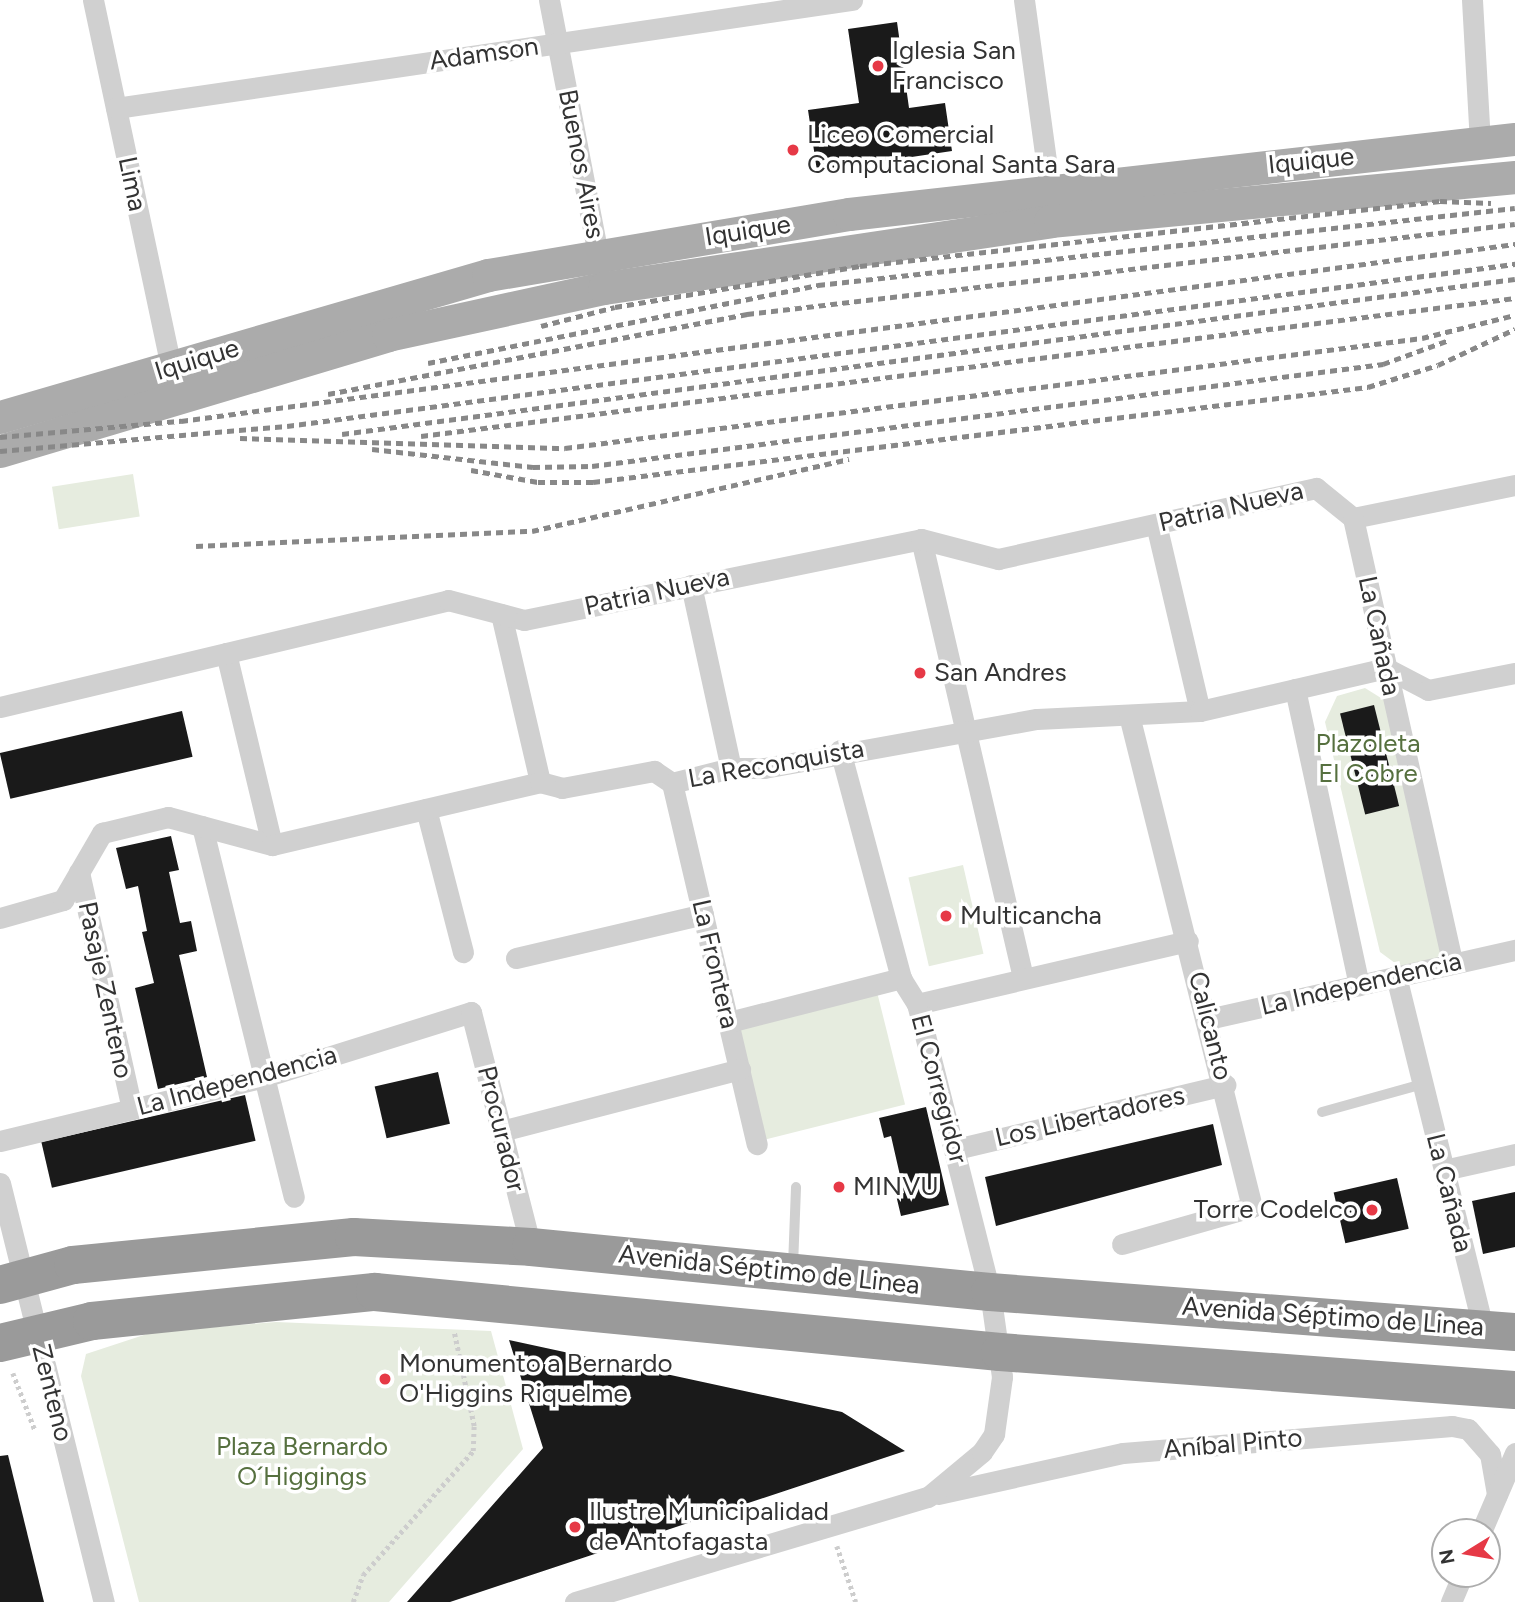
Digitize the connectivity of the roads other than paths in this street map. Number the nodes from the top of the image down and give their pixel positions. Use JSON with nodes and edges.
{"nodes":[{"id":1,"x":93,"y":0,"type":"edge"},
{"id":2,"x":549,"y":0,"type":"edge"},
{"id":3,"x":852,"y":0,"type":"edge"},
{"id":4,"x":1024,"y":0,"type":"edge"},
{"id":5,"x":1472,"y":0,"type":"edge"},
{"id":6,"x":558,"y":43,"type":"junction"},
{"id":7,"x":116,"y":108,"type":"junction"},
{"id":8,"x":1515,"y":139,"type":"edge"},
{"id":9,"x":1480,"y":142,"type":"junction"},
{"id":10,"x":1515,"y":177,"type":"edge"},
{"id":11,"x":1050,"y":189,"type":"junction"},
{"id":12,"x":598,"y":255,"type":"junction"},
{"id":13,"x":604,"y":288,"type":"junction"},
{"id":14,"x":171,"y":368,"type":"junction"},
{"id":15,"x":0,"y":417,"type":"edge"},
{"id":16,"x":109,"y":422,"type":"junction"},
{"id":17,"x":0,"y":452,"type":"edge"},
{"id":18,"x":1515,"y":485,"type":"edge"},
{"id":19,"x":1353,"y":518,"type":"junction"},
{"id":20,"x":1156,"y":524,"type":"junction"},
{"id":21,"x":920,"y":539,"type":"junction"},
{"id":22,"x":691,"y":586,"type":"junction"},
{"id":23,"x":501,"y":614,"type":"junction"},
{"id":24,"x":226,"y":653,"type":"junction"},
{"id":25,"x":1386,"y":668,"type":"junction"},
{"id":26,"x":1515,"y":673,"type":"edge"},
{"id":27,"x":1295,"y":689,"type":"junction"},
{"id":28,"x":0,"y":707,"type":"edge"},
{"id":29,"x":1200,"y":711,"type":"junction"},
{"id":30,"x":1129,"y":715,"type":"junction"},
{"id":31,"x":963,"y":733,"type":"junction"},
{"id":32,"x":840,"y":750,"type":"junction"},
{"id":33,"x":731,"y":768,"type":"junction"},
{"id":34,"x":540,"y":782,"type":"junction"},
{"id":35,"x":672,"y":783,"type":"junction"},
{"id":36,"x":426,"y":809,"type":"junction"},
{"id":37,"x":202,"y":826,"type":"junction"},
{"id":38,"x":272,"y":845,"type":"junction"},
{"id":39,"x":79,"y":872,"type":"junction"},
{"id":40,"x":703,"y":914,"type":"junction"},
{"id":41,"x":0,"y":918,"type":"edge"},
{"id":42,"x":1188,"y":941,"type":"junction"},
{"id":43,"x":1515,"y":950,"type":"edge"},
{"id":44,"x":463,"y":952,"type":"dead end"},
{"id":45,"x":516,"y":958,"type":"dead end"},
{"id":46,"x":1452,"y":964,"type":"junction"},
{"id":47,"x":1396,"y":976,"type":"junction"},
{"id":48,"x":901,"y":978,"type":"junction"},
{"id":49,"x":1023,"y":978,"type":"junction"},
{"id":50,"x":1359,"y":985,"type":"junction"},
{"id":51,"x":918,"y":1004,"type":"junction"},
{"id":52,"x":471,"y":1012,"type":"joint"},
{"id":53,"x":1208,"y":1019,"type":"junction"},
{"id":54,"x":729,"y":1022,"type":"junction"},
{"id":55,"x":740,"y":1069,"type":"junction"},
{"id":56,"x":264,"y":1077,"type":"junction"},
{"id":57,"x":1423,"y":1084,"type":"junction"},
{"id":58,"x":1225,"y":1085,"type":"junction"},
{"id":59,"x":132,"y":1109,"type":"junction"},
{"id":60,"x":1322,"y":1112,"type":"dead end"},
{"id":61,"x":501,"y":1131,"type":"junction"},
{"id":62,"x":0,"y":1142,"type":"edge"},
{"id":63,"x":757,"y":1144,"type":"dead end"},
{"id":64,"x":956,"y":1149,"type":"junction"},
{"id":65,"x":1515,"y":1154,"type":"edge"},
{"id":66,"x":1444,"y":1170,"type":"junction"},
{"id":67,"x":0,"y":1183,"type":"edge"},
{"id":68,"x":796,"y":1187,"type":"dead end"},
{"id":69,"x":294,"y":1197,"type":"dead end"},
{"id":70,"x":1122,"y":1244,"type":"dead end"},
{"id":71,"x":531,"y":1247,"type":"junction"},
{"id":72,"x":792,"y":1272,"type":"junction"},
{"id":73,"x":12,"y":1282,"type":"edge"},
{"id":74,"x":990,"y":1292,"type":"junction"},
{"id":75,"x":1499,"y":1330,"type":"edge"},
{"id":76,"x":38,"y":1334,"type":"junction"},
{"id":77,"x":0,"y":1343,"type":"edge"},
{"id":78,"x":1000,"y":1352,"type":"junction"},
{"id":79,"x":1515,"y":1390,"type":"edge"},
{"id":80,"x":1515,"y":1453,"type":"edge"},
{"id":81,"x":1497,"y":1494,"type":"junction"},
{"id":82,"x":928,"y":1497,"type":"junction"},
{"id":83,"x":1487,"y":1518,"type":"edge"},
{"id":84,"x":104,"y":1602,"type":"edge"},
{"id":85,"x":575,"y":1602,"type":"edge"}],
"edges":[{"from":1,"to":7,"type":"street","name":"Lima"},
{"from":2,"to":6,"type":"street","name":"Buenos Aires"},
{"from":3,"to":6,"type":"street","name":"Adamson"},
{"from":4,"to":11,"type":"street"},
{"from":5,"to":9,"type":"street"},
{"from":6,"to":7,"type":"street","name":"Adamson"},
{"from":6,"to":12,"type":"street","name":"Buenos Aires"},
{"from":7,"to":14,"type":"street","name":"Lima"},
{"from":8,"to":9,"type":"main road","name":"Iquique"},
{"from":9,"to":11,"type":"main road","name":"Iquique"},
{"from":10,"to":13,"type":"main road","name":"Iquique"},
{"from":11,"to":12,"type":"main road","name":"Iquique"},
{"from":12,"to":13,"type":"street","name":"Buenos Aires"},
{"from":12,"to":14,"type":"main road","name":"Iquique"},
{"from":13,"to":16,"type":"main road","name":"Iquique"},
{"from":14,"to":15,"type":"main road","name":"Iquique"},
{"from":14,"to":16,"type":"main road"},
{"from":16,"to":17,"type":"main road","name":"Iquique"},
{"from":18,"to":19,"type":"street"},
{"from":19,"to":20,"type":"street","name":"Patria Nueva"},
{"from":19,"to":25,"type":"street","name":"La Cañada"},
{"from":20,"to":21,"type":"street","name":"Patria Nueva"},
{"from":20,"to":29,"type":"street"},
{"from":21,"to":22,"type":"street","name":"Patria Nueva"},
{"from":21,"to":31,"type":"street"},
{"from":22,"to":23,"type":"street","name":"Patria Nueva"},
{"from":22,"to":33,"type":"street"},
{"from":23,"to":24,"type":"street","name":"Patria Nueva"},
{"from":23,"to":34,"type":"street"},
{"from":24,"to":28,"type":"street","name":"Patria Nueva"},
{"from":24,"to":38,"type":"street"},
{"from":25,"to":26,"type":"street"},
{"from":25,"to":27,"type":"street","name":"La Reconquista"},
{"from":25,"to":46,"type":"street","name":"La Cañada"},
{"from":27,"to":29,"type":"street","name":"La Reconquista"},
{"from":27,"to":50,"type":"street"},
{"from":29,"to":30,"type":"street","name":"La Reconquista"},
{"from":30,"to":31,"type":"street","name":"La Reconquista"},
{"from":30,"to":42,"type":"street","name":"Calicanto"},
{"from":31,"to":32,"type":"street","name":"La Reconquista"},
{"from":31,"to":49,"type":"street"},
{"from":32,"to":33,"type":"street","name":"La Reconquista"},
{"from":32,"to":48,"type":"street","name":"El Corregidor"},
{"from":33,"to":35,"type":"street","name":"La Reconquista"},
{"from":34,"to":35,"type":"street","name":"La Reconquista"},
{"from":34,"to":36,"type":"street","name":"La Reconquista"},
{"from":35,"to":40,"type":"street","name":"La Frontera"},
{"from":36,"to":38,"type":"street","name":"La Reconquista"},
{"from":36,"to":44,"type":"street"},
{"from":37,"to":38,"type":"street","name":"La Reconquista"},
{"from":37,"to":39,"type":"street","name":"La Reconquista"},
{"from":37,"to":56,"type":"street"},
{"from":39,"to":41,"type":"street","name":"La Reconquista"},
{"from":39,"to":59,"type":"street","name":"Pasaje Zenteno"},
{"from":40,"to":45,"type":"street"},
{"from":40,"to":54,"type":"street","name":"La Frontera"},
{"from":42,"to":49,"type":"street"},
{"from":42,"to":53,"type":"street","name":"Calicanto"},
{"from":43,"to":46,"type":"street","name":"La Independencia"},
{"from":46,"to":47,"type":"street","name":"La Independencia"},
{"from":47,"to":50,"type":"street","name":"La Independencia"},
{"from":47,"to":57,"type":"street","name":"La Cañada"},
{"from":48,"to":51,"type":"street","name":"El Corregidor"},
{"from":48,"to":54,"type":"street"},
{"from":49,"to":51,"type":"street"},
{"from":50,"to":53,"type":"street","name":"La Independencia"},
{"from":51,"to":64,"type":"street","name":"El Corregidor"},
{"from":52,"to":56,"type":"street","name":"La Independencia"},
{"from":52,"to":61,"type":"street","name":"Procurador"},
{"from":53,"to":58,"type":"street","name":"Calicanto"},
{"from":54,"to":55,"type":"street","name":"La Frontera"},
{"from":55,"to":61,"type":"street"},
{"from":55,"to":63,"type":"street","name":"La Frontera"},
{"from":56,"to":59,"type":"street","name":"La Independencia"},
{"from":56,"to":69,"type":"street"},
{"from":57,"to":60,"type":"lane"},
{"from":57,"to":66,"type":"street","name":"La Cañada"},
{"from":58,"to":64,"type":"street","name":"Los Libertadores"},
{"from":58,"to":70,"type":"street","name":"Calicanto"},
{"from":59,"to":62,"type":"street","name":"La Independencia"},
{"from":61,"to":71,"type":"street","name":"Procurador"},
{"from":64,"to":74,"type":"street","name":"El Corregidor"},
{"from":65,"to":66,"type":"street"},
{"from":66,"to":75,"type":"street","name":"La Cañada"},
{"from":67,"to":73,"type":"street","name":"Zenteno"},
{"from":68,"to":72,"type":"lane"},
{"from":71,"to":72,"type":"highway","name":"Avenida Séptimo de Linea"},
{"from":71,"to":73,"type":"highway","name":"Avenida Séptimo de Linea"},
{"from":72,"to":74,"type":"highway","name":"Avenida Séptimo de Linea"},
{"from":73,"to":76,"type":"street","name":"Zenteno"},
{"from":74,"to":75,"type":"highway","name":"Avenida Séptimo de Linea"},
{"from":74,"to":78,"type":"street","name":"El Corregidor"},
{"from":76,"to":77,"type":"highway"},
{"from":76,"to":78,"type":"highway"},
{"from":76,"to":84,"type":"street","name":"Zenteno"},
{"from":78,"to":79,"type":"highway"},
{"from":78,"to":82,"type":"street","name":"Aníbal Pinto"},
{"from":80,"to":81,"type":"street"},
{"from":81,"to":82,"type":"street","name":"Aníbal Pinto"},
{"from":81,"to":83,"type":"street"},
{"from":82,"to":85,"type":"street","name":"Aníbal Pinto"}]}
